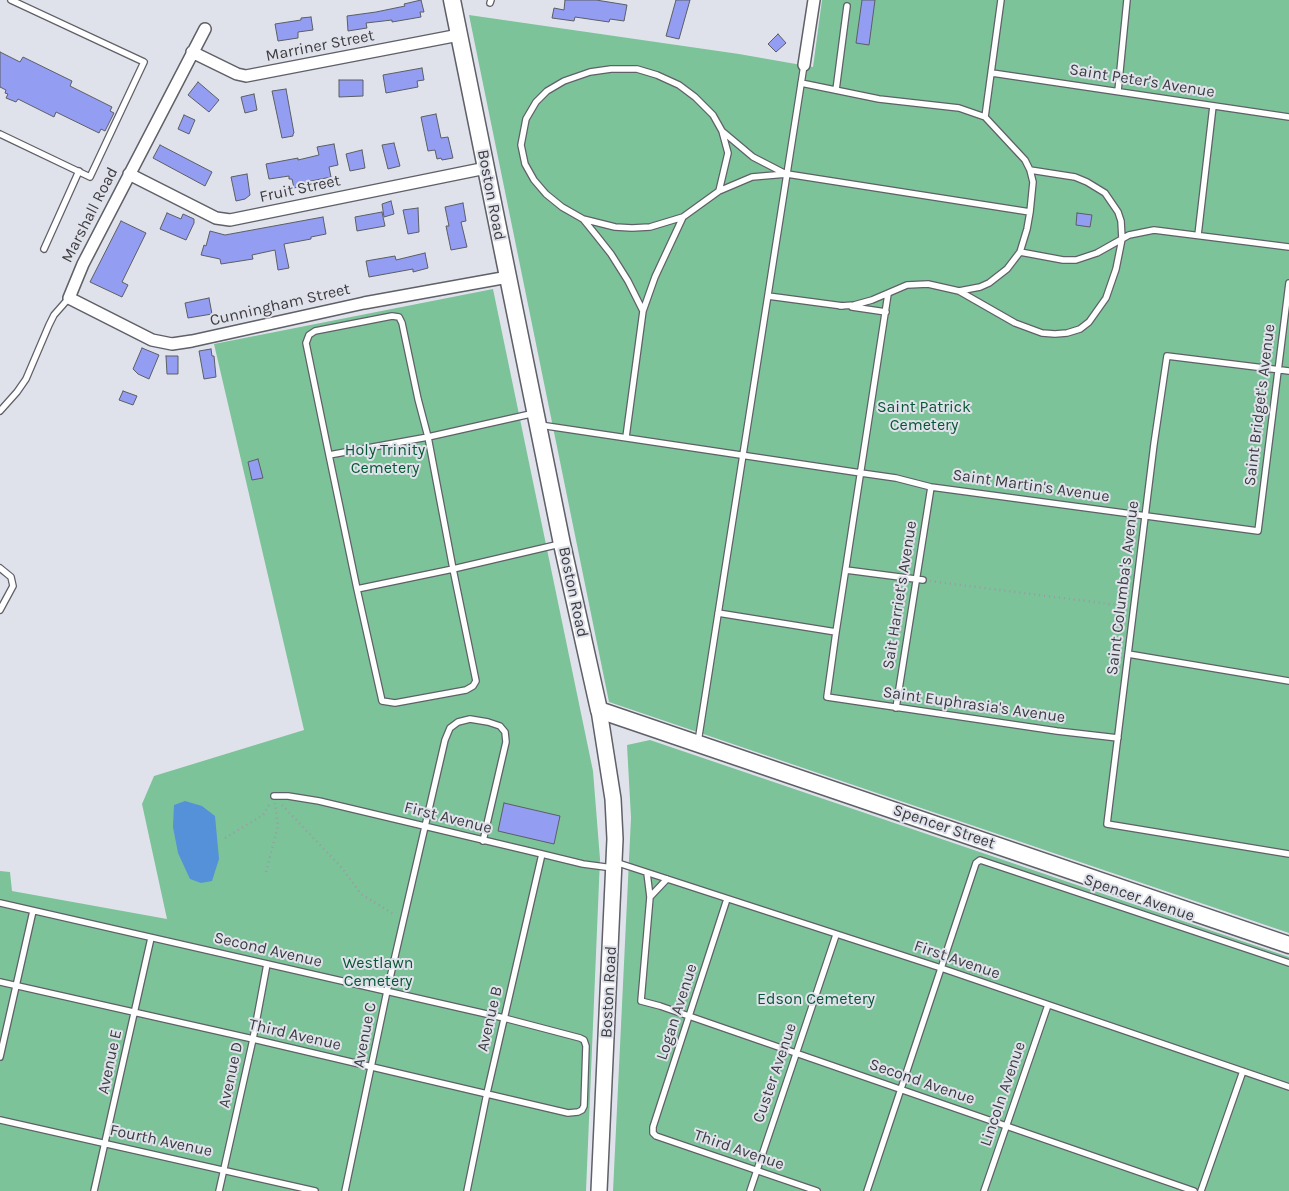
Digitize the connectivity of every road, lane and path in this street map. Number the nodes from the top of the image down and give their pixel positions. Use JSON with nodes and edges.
{"nodes":[{"id":1,"x":11,"y":0,"type":"edge"},
{"id":2,"x":452,"y":0,"type":"edge"},
{"id":3,"x":814,"y":0,"type":"edge"},
{"id":4,"x":1001,"y":0,"type":"edge"},
{"id":5,"x":1126,"y":0,"type":"edge"},
{"id":6,"x":847,"y":6,"type":"dead end"},
{"id":7,"x":205,"y":29,"type":"dead end"},
{"id":8,"x":459,"y":35,"type":"junction"},
{"id":9,"x":192,"y":52,"type":"junction"},
{"id":10,"x":804,"y":65,"type":"joint"},
{"id":11,"x":992,"y":73,"type":"junction"},
{"id":12,"x":801,"y":84,"type":"junction"},
{"id":13,"x":836,"y":90,"type":"junction"},
{"id":14,"x":1118,"y":91,"type":"junction"},
{"id":15,"x":1213,"y":106,"type":"junction"},
{"id":16,"x":985,"y":117,"type":"junction"},
{"id":17,"x":1289,"y":117,"type":"edge"},
{"id":18,"x":722,"y":131,"type":"junction"},
{"id":19,"x":0,"y":134,"type":"edge"},
{"id":20,"x":486,"y":168,"type":"junction"},
{"id":21,"x":1030,"y":170,"type":"junction"},
{"id":22,"x":79,"y":172,"type":"junction"},
{"id":23,"x":129,"y":174,"type":"junction"},
{"id":24,"x":787,"y":174,"type":"junction"},
{"id":25,"x":718,"y":190,"type":"junction"},
{"id":26,"x":1030,"y":212,"type":"junction"},
{"id":27,"x":683,"y":217,"type":"junction"},
{"id":28,"x":583,"y":220,"type":"junction"},
{"id":29,"x":1198,"y":235,"type":"junction"},
{"id":30,"x":1122,"y":239,"type":"junction"},
{"id":31,"x":1289,"y":247,"type":"edge"},
{"id":32,"x":44,"y":249,"type":"dead end"},
{"id":33,"x":1020,"y":252,"type":"junction"},
{"id":34,"x":508,"y":277,"type":"junction"},
{"id":35,"x":1289,"y":283,"type":"edge"},
{"id":36,"x":959,"y":291,"type":"junction"},
{"id":37,"x":888,"y":294,"type":"junction"},
{"id":38,"x":768,"y":296,"type":"junction"},
{"id":39,"x":69,"y":298,"type":"junction"},
{"id":40,"x":840,"y":306,"type":"junction"},
{"id":41,"x":643,"y":311,"type":"junction"},
{"id":42,"x":886,"y":312,"type":"junction"},
{"id":43,"x":1278,"y":370,"type":"junction"},
{"id":44,"x":1289,"y":371,"type":"edge"},
{"id":45,"x":0,"y":412,"type":"edge"},
{"id":46,"x":537,"y":419,"type":"junction"},
{"id":47,"x":428,"y":436,"type":"junction"},
{"id":48,"x":626,"y":438,"type":"junction"},
{"id":49,"x":329,"y":455,"type":"junction"},
{"id":50,"x":743,"y":455,"type":"junction"},
{"id":51,"x":861,"y":473,"type":"junction"},
{"id":52,"x":931,"y":487,"type":"junction"},
{"id":53,"x":1145,"y":516,"type":"junction"},
{"id":54,"x":1258,"y":531,"type":"joint"},
{"id":55,"x":562,"y":544,"type":"junction"},
{"id":56,"x":0,"y":568,"type":"edge"},
{"id":57,"x":453,"y":569,"type":"junction"},
{"id":58,"x":846,"y":570,"type":"junction"},
{"id":59,"x":916,"y":579,"type":"junction"},
{"id":60,"x":923,"y":580,"type":"joint"},
{"id":61,"x":357,"y":589,"type":"junction"},
{"id":62,"x":1134,"y":608,"type":"junction"},
{"id":63,"x":0,"y":610,"type":"edge"},
{"id":64,"x":718,"y":613,"type":"junction"},
{"id":65,"x":836,"y":632,"type":"junction"},
{"id":66,"x":1128,"y":654,"type":"junction"},
{"id":67,"x":1289,"y":681,"type":"edge"},
{"id":68,"x":896,"y":708,"type":"junction"},
{"id":69,"x":599,"y":710,"type":"junction"},
{"id":70,"x":1118,"y":738,"type":"junction"},
{"id":71,"x":698,"y":744,"type":"junction"},
{"id":72,"x":274,"y":796,"type":"junction"},
{"id":73,"x":426,"y":826,"type":"junction"},
{"id":74,"x":225,"y":838,"type":"dead end"},
{"id":75,"x":483,"y":840,"type":"junction"},
{"id":76,"x":542,"y":854,"type":"junction"},
{"id":77,"x":1289,"y":854,"type":"edge"},
{"id":78,"x":615,"y":865,"type":"junction"},
{"id":79,"x":266,"y":872,"type":"dead end"},
{"id":80,"x":647,"y":873,"type":"junction"},
{"id":81,"x":667,"y":879,"type":"junction"},
{"id":82,"x":650,"y":897,"type":"junction"},
{"id":83,"x":727,"y":900,"type":"junction"},
{"id":84,"x":0,"y":903,"type":"edge"},
{"id":85,"x":33,"y":911,"type":"junction"},
{"id":86,"x":404,"y":921,"type":"junction"},
{"id":87,"x":836,"y":934,"type":"junction"},
{"id":88,"x":151,"y":938,"type":"junction"},
{"id":89,"x":1289,"y":946,"type":"edge"},
{"id":90,"x":1289,"y":963,"type":"edge"},
{"id":91,"x":267,"y":964,"type":"junction"},
{"id":92,"x":941,"y":968,"type":"junction"},
{"id":93,"x":0,"y":982,"type":"edge"},
{"id":94,"x":17,"y":986,"type":"junction"},
{"id":95,"x":387,"y":992,"type":"junction"},
{"id":96,"x":1048,"y":1005,"type":"junction"},
{"id":97,"x":134,"y":1013,"type":"junction"},
{"id":98,"x":690,"y":1016,"type":"junction"},
{"id":99,"x":504,"y":1018,"type":"junction"},
{"id":100,"x":253,"y":1039,"type":"junction"},
{"id":101,"x":796,"y":1053,"type":"junction"},
{"id":102,"x":0,"y":1057,"type":"edge"},
{"id":103,"x":372,"y":1067,"type":"junction"},
{"id":104,"x":1243,"y":1071,"type":"junction"},
{"id":105,"x":1289,"y":1087,"type":"edge"},
{"id":106,"x":900,"y":1090,"type":"junction"},
{"id":107,"x":487,"y":1093,"type":"junction"},
{"id":108,"x":582,"y":1110,"type":"joint"},
{"id":109,"x":0,"y":1120,"type":"edge"},
{"id":110,"x":1006,"y":1126,"type":"junction"},
{"id":111,"x":653,"y":1133,"type":"joint"},
{"id":112,"x":106,"y":1144,"type":"junction"},
{"id":113,"x":225,"y":1170,"type":"junction"},
{"id":114,"x":757,"y":1170,"type":"junction"},
{"id":115,"x":94,"y":1191,"type":"edge"},
{"id":116,"x":219,"y":1191,"type":"edge"},
{"id":117,"x":315,"y":1191,"type":"edge"},
{"id":118,"x":345,"y":1191,"type":"edge"},
{"id":119,"x":467,"y":1191,"type":"edge"},
{"id":120,"x":599,"y":1191,"type":"edge"},
{"id":121,"x":750,"y":1191,"type":"edge"},
{"id":122,"x":817,"y":1191,"type":"edge"},
{"id":123,"x":867,"y":1191,"type":"edge"},
{"id":124,"x":984,"y":1191,"type":"edge"},
{"id":125,"x":1194,"y":1191,"type":"edge"},
{"id":126,"x":1201,"y":1191,"type":"edge"}],
"edges":[{"from":1,"to":22,"type":"lane"},
{"from":2,"to":8,"type":"main road","name":"Boston Road"},
{"from":3,"to":10,"type":"street"},
{"from":4,"to":11,"type":"lane"},
{"from":5,"to":14,"type":"lane"},
{"from":6,"to":13,"type":"lane"},
{"from":7,"to":9,"type":"street","name":"Marshall Road"},
{"from":8,"to":9,"type":"street","name":"Marriner Street"},
{"from":8,"to":20,"type":"main road","name":"Boston Road"},
{"from":9,"to":23,"type":"street","name":"Marshall Road"},
{"from":10,"to":12,"type":"lane"},
{"from":11,"to":14,"type":"lane","name":"Saint Peter's Avenue"},
{"from":11,"to":16,"type":"lane"},
{"from":12,"to":13,"type":"lane"},
{"from":12,"to":24,"type":"lane"},
{"from":13,"to":16,"type":"lane"},
{"from":14,"to":15,"type":"lane","name":"Saint Peter's Avenue"},
{"from":15,"to":17,"type":"lane","name":"Saint Peter's Avenue"},
{"from":15,"to":29,"type":"lane"},
{"from":16,"to":21,"type":"lane"},
{"from":18,"to":24,"type":"lane"},
{"from":18,"to":25,"type":"lane"},
{"from":18,"to":28,"type":"lane"},
{"from":19,"to":22,"type":"lane"},
{"from":20,"to":23,"type":"street","name":"Fruit Street"},
{"from":20,"to":34,"type":"main road","name":"Boston Road"},
{"from":21,"to":26,"type":"lane"},
{"from":21,"to":30,"type":"lane"},
{"from":22,"to":32,"type":"lane"},
{"from":23,"to":39,"type":"street","name":"Marshall Road"},
{"from":24,"to":25,"type":"lane"},
{"from":24,"to":26,"type":"lane"},
{"from":24,"to":38,"type":"lane"},
{"from":25,"to":27,"type":"lane"},
{"from":26,"to":33,"type":"lane"},
{"from":27,"to":28,"type":"lane"},
{"from":27,"to":41,"type":"lane"},
{"from":28,"to":41,"type":"lane"},
{"from":29,"to":30,"type":"lane"},
{"from":29,"to":31,"type":"lane"},
{"from":30,"to":33,"type":"lane"},
{"from":30,"to":36,"type":"lane"},
{"from":33,"to":36,"type":"lane"},
{"from":34,"to":39,"type":"street","name":"Cunningham Street"},
{"from":34,"to":46,"type":"main road","name":"Boston Road"},
{"from":35,"to":43,"type":"lane","name":"Saint Bridget's Avenue"},
{"from":36,"to":37,"type":"lane"},
{"from":37,"to":40,"type":"lane"},
{"from":37,"to":42,"type":"lane"},
{"from":38,"to":40,"type":"lane"},
{"from":38,"to":50,"type":"lane"},
{"from":39,"to":45,"type":"lane","name":"Marshall Road"},
{"from":40,"to":42,"type":"lane"},
{"from":41,"to":48,"type":"lane"},
{"from":42,"to":51,"type":"lane"},
{"from":43,"to":44,"type":"lane"},
{"from":43,"to":53,"type":"lane","name":"Saint Columba's Avenue"},
{"from":43,"to":54,"type":"lane","name":"Saint Bridget's Avenue"},
{"from":46,"to":47,"type":"lane"},
{"from":46,"to":48,"type":"lane","name":"Saint Martin's Avenue"},
{"from":46,"to":55,"type":"main road","name":"Boston Road"},
{"from":47,"to":49,"type":"lane"},
{"from":47,"to":49,"type":"lane"},
{"from":47,"to":57,"type":"lane"},
{"from":48,"to":50,"type":"lane","name":"Saint Martin's Avenue"},
{"from":49,"to":61,"type":"lane"},
{"from":50,"to":51,"type":"lane","name":"Saint Martin's Avenue"},
{"from":50,"to":64,"type":"lane"},
{"from":51,"to":52,"type":"lane","name":"Saint Martin's Avenue"},
{"from":51,"to":58,"type":"lane"},
{"from":52,"to":53,"type":"lane","name":"Saint Martin's Avenue"},
{"from":52,"to":59,"type":"lane","name":"Sait Harriet's Avenue"},
{"from":53,"to":54,"type":"lane","name":"Saint Martin's Avenue"},
{"from":53,"to":62,"type":"lane","name":"Saint Columba's Avenue"},
{"from":55,"to":57,"type":"lane"},
{"from":55,"to":69,"type":"main road","name":"Boston Road"},
{"from":56,"to":63,"type":"lane"},
{"from":57,"to":61,"type":"lane"},
{"from":57,"to":61,"type":"lane"},
{"from":58,"to":59,"type":"lane"},
{"from":58,"to":65,"type":"lane"},
{"from":59,"to":60,"type":"lane"},
{"from":59,"to":68,"type":"lane","name":"Sait Harriet's Avenue"},
{"from":60,"to":62,"type":"path"},
{"from":62,"to":66,"type":"lane","name":"Saint Columba's Avenue"},
{"from":64,"to":65,"type":"lane"},
{"from":64,"to":71,"type":"lane"},
{"from":65,"to":68,"type":"lane","name":"Saint Euphrasia's Avenue"},
{"from":66,"to":67,"type":"lane"},
{"from":66,"to":70,"type":"lane","name":"Saint Columba's Avenue"},
{"from":68,"to":70,"type":"lane","name":"Saint Euphrasia's Avenue"},
{"from":69,"to":71,"type":"main road","name":"Spencer Street"},
{"from":69,"to":78,"type":"street","name":"Boston Road"},
{"from":70,"to":77,"type":"lane","name":"Saint Columba's Avenue"},
{"from":71,"to":89,"type":"main road","name":"Spencer Street"},
{"from":72,"to":73,"type":"lane","name":"First Avenue"},
{"from":72,"to":74,"type":"path"},
{"from":72,"to":79,"type":"path"},
{"from":72,"to":86,"type":"path"},
{"from":73,"to":75,"type":"lane","name":"First Avenue"},
{"from":73,"to":75,"type":"lane","name":"Avenue C"},
{"from":73,"to":86,"type":"lane","name":"Avenue C"},
{"from":75,"to":76,"type":"lane","name":"First Avenue"},
{"from":76,"to":78,"type":"lane","name":"First Avenue"},
{"from":76,"to":99,"type":"lane","name":"Avenue B"},
{"from":78,"to":80,"type":"lane","name":"First Avenue"},
{"from":78,"to":120,"type":"street","name":"Boston Road"},
{"from":80,"to":81,"type":"lane","name":"First Avenue"},
{"from":80,"to":82,"type":"lane"},
{"from":81,"to":82,"type":"lane"},
{"from":81,"to":83,"type":"lane","name":"First Avenue"},
{"from":82,"to":98,"type":"lane","name":"Second Avenue"},
{"from":83,"to":87,"type":"lane","name":"First Avenue"},
{"from":83,"to":98,"type":"lane","name":"Logan Avenue"},
{"from":84,"to":85,"type":"lane","name":"Second Avenue"},
{"from":85,"to":88,"type":"lane","name":"Second Avenue"},
{"from":85,"to":94,"type":"lane"},
{"from":86,"to":95,"type":"lane","name":"Avenue C"},
{"from":87,"to":92,"type":"lane","name":"First Avenue"},
{"from":87,"to":101,"type":"lane","name":"Custer Avenue"},
{"from":88,"to":91,"type":"lane","name":"Second Avenue"},
{"from":88,"to":97,"type":"lane","name":"Avenue E"},
{"from":90,"to":92,"type":"lane","name":"Spencer Avenue"},
{"from":91,"to":95,"type":"lane","name":"Second Avenue"},
{"from":91,"to":100,"type":"lane","name":"Avenue D"},
{"from":92,"to":96,"type":"lane","name":"First Avenue"},
{"from":92,"to":106,"type":"lane"},
{"from":93,"to":94,"type":"lane","name":"Third Avenue"},
{"from":94,"to":97,"type":"lane","name":"Third Avenue"},
{"from":94,"to":102,"type":"lane"},
{"from":95,"to":99,"type":"lane","name":"Second Avenue"},
{"from":95,"to":103,"type":"lane","name":"Avenue C"},
{"from":96,"to":104,"type":"lane","name":"First Avenue"},
{"from":96,"to":110,"type":"lane","name":"Lincoln Avenue"},
{"from":97,"to":100,"type":"lane","name":"Third Avenue"},
{"from":97,"to":112,"type":"lane","name":"Avenue E"},
{"from":98,"to":101,"type":"lane","name":"Second Avenue"},
{"from":98,"to":111,"type":"lane","name":"Logan Avenue"},
{"from":99,"to":107,"type":"lane","name":"Avenue B"},
{"from":99,"to":108,"type":"lane","name":"Second Avenue"},
{"from":100,"to":103,"type":"lane","name":"Third Avenue"},
{"from":100,"to":113,"type":"lane","name":"Avenue D"},
{"from":101,"to":106,"type":"lane","name":"Second Avenue"},
{"from":101,"to":114,"type":"lane","name":"Custer Avenue"},
{"from":103,"to":107,"type":"lane","name":"Third Avenue"},
{"from":103,"to":118,"type":"lane","name":"Avenue C"},
{"from":104,"to":105,"type":"lane","name":"First Avenue"},
{"from":104,"to":126,"type":"lane"},
{"from":106,"to":110,"type":"lane","name":"Second Avenue"},
{"from":106,"to":123,"type":"lane"},
{"from":107,"to":108,"type":"lane","name":"Third Avenue"},
{"from":107,"to":119,"type":"lane","name":"Avenue B"},
{"from":109,"to":112,"type":"lane","name":"Fourth Avenue"},
{"from":110,"to":124,"type":"lane","name":"Lincoln Avenue"},
{"from":110,"to":125,"type":"lane","name":"Second Avenue"},
{"from":111,"to":114,"type":"lane","name":"Third Avenue"},
{"from":112,"to":113,"type":"lane","name":"Fourth Avenue"},
{"from":112,"to":115,"type":"lane","name":"Avenue E"},
{"from":113,"to":116,"type":"lane","name":"Avenue D"},
{"from":113,"to":117,"type":"lane","name":"Fourth Avenue"},
{"from":114,"to":121,"type":"lane","name":"Custer Avenue"},
{"from":114,"to":122,"type":"lane","name":"Third Avenue"}]}
